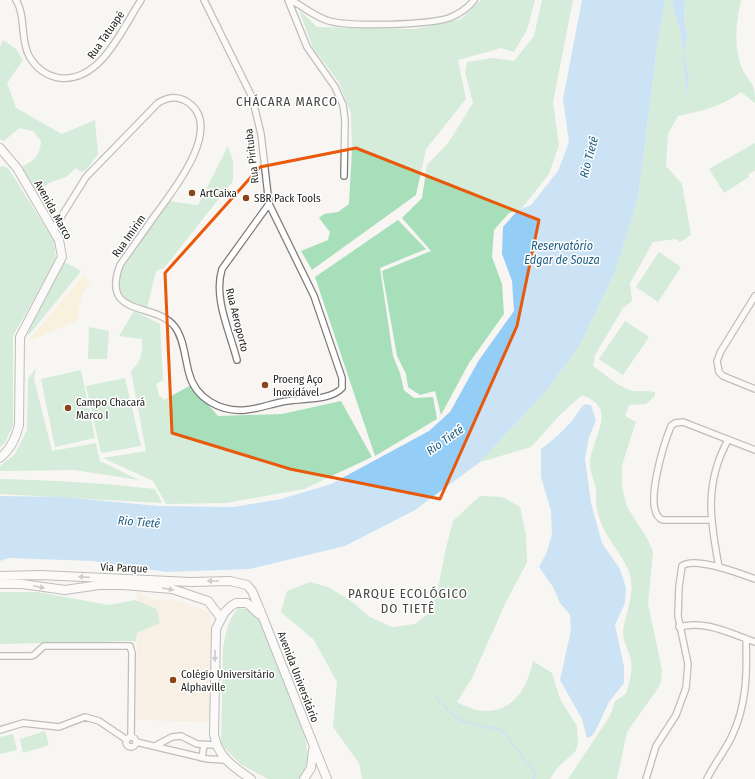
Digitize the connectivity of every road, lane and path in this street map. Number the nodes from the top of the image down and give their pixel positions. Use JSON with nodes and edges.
{"nodes":[{"id":1,"x":16,"y":0,"type":"edge"},
{"id":2,"x":141,"y":0,"type":"edge"},
{"id":3,"x":204,"y":0,"type":"edge"},
{"id":4,"x":288,"y":0,"type":"edge"},
{"id":5,"x":291,"y":0,"type":"edge"},
{"id":6,"x":474,"y":0,"type":"edge"},
{"id":7,"x":0,"y":148,"type":"edge"},
{"id":8,"x":344,"y":176,"type":"dead end"},
{"id":9,"x":268,"y":204,"type":"junction"},
{"id":10,"x":53,"y":230,"type":"junction"},
{"id":11,"x":755,"y":296,"type":"edge"},
{"id":12,"x":237,"y":360,"type":"dead end"},
{"id":13,"x":342,"y":378,"type":"joint"},
{"id":14,"x":755,"y":389,"type":"edge"},
{"id":15,"x":728,"y":440,"type":"junction"},
{"id":16,"x":755,"y":450,"type":"edge"},
{"id":17,"x":0,"y":458,"type":"edge"},
{"id":18,"x":711,"y":520,"type":"junction"},
{"id":19,"x":719,"y":567,"type":"junction"},
{"id":20,"x":0,"y":576,"type":"edge"},
{"id":21,"x":68,"y":576,"type":"junction"},
{"id":22,"x":755,"y":579,"type":"edge"},
{"id":23,"x":0,"y":584,"type":"edge"},
{"id":24,"x":247,"y":585,"type":"joint"},
{"id":25,"x":65,"y":590,"type":"junction"},
{"id":26,"x":221,"y":618,"type":"junction"},
{"id":27,"x":263,"y":618,"type":"junction"},
{"id":28,"x":679,"y":627,"type":"junction"},
{"id":29,"x":746,"y":639,"type":"junction"},
{"id":30,"x":755,"y":642,"type":"edge"},
{"id":31,"x":0,"y":656,"type":"edge"},
{"id":32,"x":0,"y":730,"type":"edge"},
{"id":33,"x":129,"y":738,"type":"junction"},
{"id":34,"x":136,"y":742,"type":"junction"},
{"id":35,"x":215,"y":745,"type":"junction"},
{"id":36,"x":155,"y":746,"type":"junction"},
{"id":37,"x":204,"y":746,"type":"junction"},
{"id":38,"x":313,"y":747,"type":"junction"},
{"id":39,"x":202,"y":758,"type":"junction"},
{"id":40,"x":226,"y":760,"type":"junction"},
{"id":41,"x":251,"y":779,"type":"edge"},
{"id":42,"x":304,"y":779,"type":"edge"},
{"id":43,"x":327,"y":779,"type":"edge"},
{"id":44,"x":646,"y":779,"type":"edge"},
{"id":45,"x":707,"y":779,"type":"edge"}],
"edges":[{"from":1,"to":2,"type":"street","name":"Rua Tatuapé"},
{"from":3,"to":9,"type":"street","name":"Rua Pirituba"},
{"from":4,"to":8,"type":"street"},
{"from":5,"to":6,"type":"street"},
{"from":7,"to":10,"type":"main road","name":"Avenida Marco"},
{"from":9,"to":12,"type":"street","name":"Rua Aeroporto"},
{"from":9,"to":13,"type":"street","name":"Rua Pirituba"},
{"from":10,"to":13,"type":"street","name":"Rua Imirim"},
{"from":10,"to":17,"type":"main road","name":"Avenida Marco"},
{"from":11,"to":14,"type":"street"},
{"from":15,"to":16,"type":"street"},
{"from":15,"to":18,"type":"street"},
{"from":15,"to":18,"type":"street"},
{"from":18,"to":19,"type":"street"},
{"from":19,"to":22,"type":"street"},
{"from":19,"to":28,"type":"street"},
{"from":20,"to":21,"type":"main road","name":"Via Parque"},
{"from":24,"to":21,"type":"main road","name":"Via Parque","one_way":true},
{"from":21,"to":25,"type":"main road"},
{"from":23,"to":25,"type":"main road","name":"Via Parque","one_way":true},
{"from":24,"to":27,"type":"main road","name":"Avenida Universitário"},
{"from":25,"to":26,"type":"main road","name":"Via Parque","one_way":true},
{"from":26,"to":27,"type":"main road"},
{"from":26,"to":35,"type":"main road","one_way":true},
{"from":27,"to":38,"type":"main road","name":"Avenida Universitário"},
{"from":28,"to":29,"type":"street"},
{"from":28,"to":44,"type":"street"},
{"from":29,"to":30,"type":"street"},
{"from":29,"to":45,"type":"street"},
{"from":31,"to":33,"type":"street"},
{"from":32,"to":33,"type":"street"},
{"from":33,"to":34,"type":"street"},
{"from":33,"to":34,"type":"street"},
{"from":34,"to":36,"type":"street"},
{"from":35,"to":37,"type":"street"},
{"from":35,"to":40,"type":"main road"},
{"from":36,"to":37,"type":"street"},
{"from":36,"to":39,"type":"street"},
{"from":37,"to":39,"type":"street"},
{"from":38,"to":42,"type":"main road"},
{"from":38,"to":43,"type":"main road","name":"Avenida Universitário"},
{"from":39,"to":40,"type":"street"},
{"from":40,"to":41,"type":"main road"}]}
